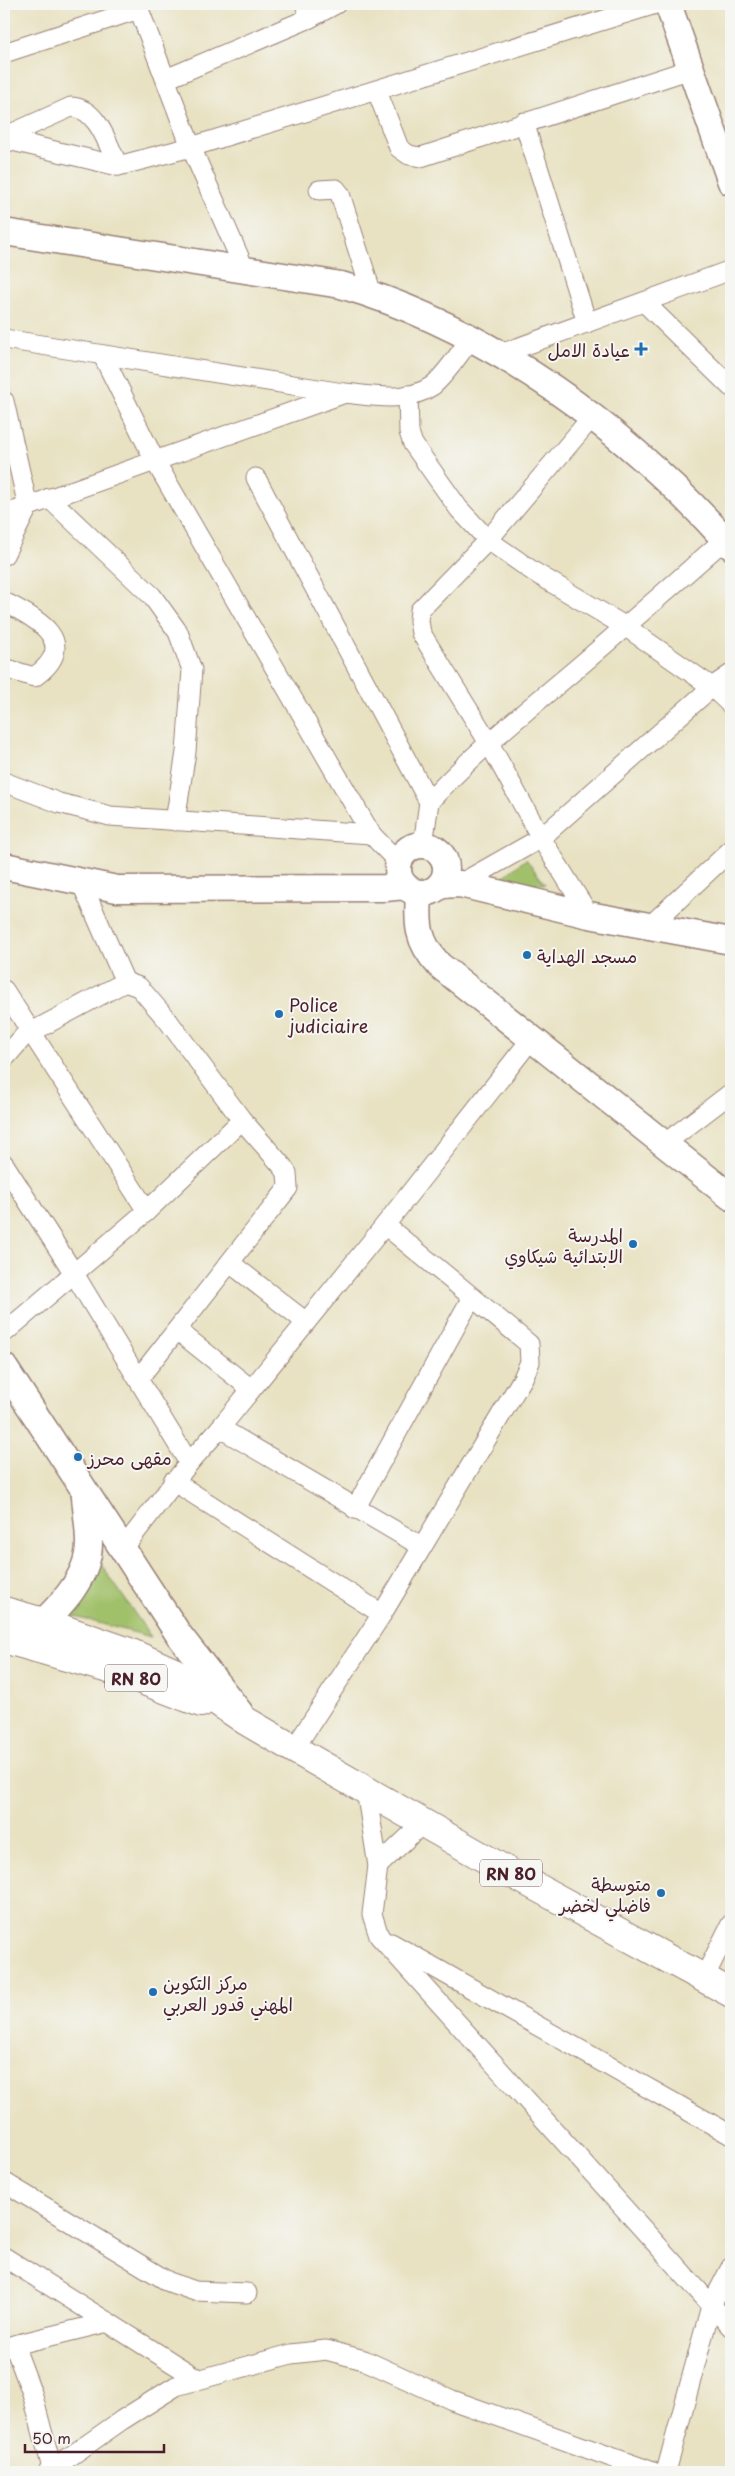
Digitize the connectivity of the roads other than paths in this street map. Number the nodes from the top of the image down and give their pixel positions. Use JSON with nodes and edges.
{"nodes":[{"id":1,"x":336,"y":4,"type":"edge"},
{"id":2,"x":656,"y":4,"type":"edge"},
{"id":3,"x":668,"y":4,"type":"edge"},
{"id":4,"x":138,"y":6,"type":"edge"},
{"id":5,"x":307,"y":11,"type":"edge"},
{"id":6,"x":5,"y":49,"type":"edge"},
{"id":7,"x":691,"y":69,"type":"junction"},
{"id":8,"x":166,"y":79,"type":"junction"},
{"id":9,"x":377,"y":91,"type":"junction"},
{"id":10,"x":524,"y":122,"type":"junction"},
{"id":11,"x":4,"y":138,"type":"edge"},
{"id":12,"x":191,"y":147,"type":"junction"},
{"id":13,"x":118,"y":166,"type":"junction"},
{"id":14,"x":731,"y":182,"type":"edge"},
{"id":15,"x":318,"y":190,"type":"dead end"},
{"id":16,"x":4,"y":232,"type":"edge"},
{"id":17,"x":244,"y":268,"type":"junction"},
{"id":18,"x":731,"y":270,"type":"edge"},
{"id":19,"x":372,"y":294,"type":"junction"},
{"id":20,"x":645,"y":303,"type":"junction"},
{"id":21,"x":587,"y":323,"type":"junction"},
{"id":22,"x":471,"y":339,"type":"junction"},
{"id":23,"x":4,"y":340,"type":"edge"},
{"id":24,"x":498,"y":355,"type":"junction"},
{"id":25,"x":103,"y":356,"type":"junction"},
{"id":26,"x":731,"y":387,"type":"edge"},
{"id":27,"x":345,"y":393,"type":"junction"},
{"id":28,"x":408,"y":396,"type":"junction"},
{"id":29,"x":4,"y":401,"type":"edge"},
{"id":30,"x":592,"y":418,"type":"junction"},
{"id":31,"x":155,"y":461,"type":"junction"},
{"id":32,"x":256,"y":478,"type":"dead end"},
{"id":33,"x":49,"y":498,"type":"junction"},
{"id":34,"x":28,"y":506,"type":"junction"},
{"id":35,"x":4,"y":514,"type":"edge"},
{"id":36,"x":488,"y":540,"type":"junction"},
{"id":37,"x":728,"y":542,"type":"edge"},
{"id":38,"x":4,"y":555,"type":"edge"},
{"id":39,"x":4,"y":602,"type":"edge"},
{"id":40,"x":626,"y":627,"type":"junction"},
{"id":41,"x":4,"y":668,"type":"edge"},
{"id":42,"x":731,"y":674,"type":"edge"},
{"id":43,"x":712,"y":687,"type":"junction"},
{"id":44,"x":731,"y":705,"type":"edge"},
{"id":45,"x":489,"y":743,"type":"junction"},
{"id":46,"x":4,"y":782,"type":"edge"},
{"id":47,"x":430,"y":802,"type":"junction"},
{"id":48,"x":175,"y":821,"type":"junction"},
{"id":49,"x":371,"y":834,"type":"junction"},
{"id":50,"x":541,"y":838,"type":"junction"},
{"id":51,"x":423,"y":845,"type":"junction"},
{"id":52,"x":731,"y":850,"type":"edge"},
{"id":53,"x":4,"y":866,"type":"edge"},
{"id":54,"x":81,"y":882,"type":"junction"},
{"id":55,"x":425,"y":882,"type":"junction"},
{"id":56,"x":588,"y":915,"type":"junction"},
{"id":57,"x":650,"y":926,"type":"junction"},
{"id":58,"x":731,"y":941,"type":"edge"},
{"id":59,"x":125,"y":982,"type":"junction"},
{"id":60,"x":4,"y":990,"type":"edge"},
{"id":61,"x":31,"y":1032,"type":"junction"},
{"id":62,"x":532,"y":1038,"type":"junction"},
{"id":63,"x":4,"y":1059,"type":"edge"},
{"id":64,"x":731,"y":1093,"type":"edge"},
{"id":65,"x":242,"y":1120,"type":"junction"},
{"id":66,"x":664,"y":1144,"type":"junction"},
{"id":67,"x":4,"y":1164,"type":"edge"},
{"id":68,"x":731,"y":1197,"type":"edge"},
{"id":69,"x":146,"y":1212,"type":"junction"},
{"id":70,"x":385,"y":1225,"type":"junction"},
{"id":71,"x":230,"y":1263,"type":"junction"},
{"id":72,"x":73,"y":1272,"type":"junction"},
{"id":73,"x":472,"y":1297,"type":"junction"},
{"id":74,"x":306,"y":1322,"type":"junction"},
{"id":75,"x":177,"y":1330,"type":"junction"},
{"id":76,"x":4,"y":1333,"type":"edge"},
{"id":77,"x":4,"y":1366,"type":"edge"},
{"id":78,"x":139,"y":1378,"type":"junction"},
{"id":79,"x":251,"y":1389,"type":"junction"},
{"id":80,"x":220,"y":1428,"type":"junction"},
{"id":81,"x":189,"y":1463,"type":"junction"},
{"id":82,"x":173,"y":1481,"type":"junction"},
{"id":83,"x":84,"y":1493,"type":"junction"},
{"id":84,"x":355,"y":1509,"type":"junction"},
{"id":85,"x":421,"y":1546,"type":"junction"},
{"id":86,"x":122,"y":1550,"type":"junction"},
{"id":87,"x":4,"y":1611,"type":"edge"},
{"id":88,"x":382,"y":1614,"type":"junction"},
{"id":89,"x":43,"y":1622,"type":"junction"},
{"id":90,"x":13,"y":1641,"type":"edge"},
{"id":91,"x":246,"y":1721,"type":"junction"},
{"id":92,"x":294,"y":1749,"type":"junction"},
{"id":93,"x":366,"y":1790,"type":"junction"},
{"id":94,"x":423,"y":1822,"type":"junction"},
{"id":95,"x":378,"y":1866,"type":"junction"},
{"id":96,"x":731,"y":1924,"type":"edge"},
{"id":97,"x":379,"y":1936,"type":"junction"},
{"id":98,"x":704,"y":1978,"type":"junction"},
{"id":99,"x":731,"y":1993,"type":"edge"},
{"id":100,"x":731,"y":2135,"type":"edge"},
{"id":101,"x":4,"y":2182,"type":"edge"},
{"id":102,"x":4,"y":2257,"type":"edge"},
{"id":103,"x":731,"y":2268,"type":"edge"},
{"id":104,"x":247,"y":2293,"type":"dead end"},
{"id":105,"x":711,"y":2306,"type":"junction"},
{"id":106,"x":108,"y":2322,"type":"junction"},
{"id":107,"x":731,"y":2327,"type":"edge"},
{"id":108,"x":9,"y":2347,"type":"edge"},
{"id":109,"x":198,"y":2379,"type":"junction"},
{"id":110,"x":51,"y":2471,"type":"edge"},
{"id":111,"x":653,"y":2472,"type":"edge"},
{"id":112,"x":666,"y":2472,"type":"edge"}],
"edges":[{"from":1,"to":5,"type":"street"},
{"from":2,"to":9,"type":"street"},
{"from":3,"to":7,"type":"street"},
{"from":4,"to":6,"type":"street"},
{"from":4,"to":8,"type":"street"},
{"from":5,"to":8,"type":"street"},
{"from":7,"to":10,"type":"street"},
{"from":7,"to":14,"type":"street"},
{"from":8,"to":12,"type":"street"},
{"from":9,"to":10,"type":"street"},
{"from":9,"to":12,"type":"street"},
{"from":10,"to":21,"type":"street"},
{"from":11,"to":13,"type":"street"},
{"from":11,"to":13,"type":"street"},
{"from":12,"to":13,"type":"street"},
{"from":12,"to":17,"type":"street"},
{"from":15,"to":19,"type":"street"},
{"from":16,"to":17,"type":"street"},
{"from":17,"to":19,"type":"street"},
{"from":18,"to":20,"type":"street"},
{"from":19,"to":22,"type":"street"},
{"from":20,"to":21,"type":"street"},
{"from":20,"to":26,"type":"street"},
{"from":21,"to":24,"type":"street"},
{"from":22,"to":24,"type":"street"},
{"from":22,"to":28,"type":"street"},
{"from":23,"to":25,"type":"street"},
{"from":24,"to":30,"type":"street"},
{"from":25,"to":27,"type":"street"},
{"from":25,"to":31,"type":"street"},
{"from":27,"to":28,"type":"street"},
{"from":27,"to":31,"type":"street"},
{"from":28,"to":36,"type":"street"},
{"from":29,"to":34,"type":"street"},
{"from":30,"to":36,"type":"street"},
{"from":30,"to":37,"type":"street"},
{"from":31,"to":33,"type":"street"},
{"from":31,"to":49,"type":"street"},
{"from":32,"to":47,"type":"street"},
{"from":33,"to":34,"type":"street"},
{"from":33,"to":48,"type":"street"},
{"from":34,"to":35,"type":"street"},
{"from":34,"to":38,"type":"street"},
{"from":36,"to":40,"type":"street"},
{"from":36,"to":45,"type":"street"},
{"from":37,"to":40,"type":"street"},
{"from":39,"to":41,"type":"street"},
{"from":40,"to":43,"type":"street"},
{"from":40,"to":45,"type":"street"},
{"from":42,"to":43,"type":"street"},
{"from":43,"to":44,"type":"street"},
{"from":43,"to":50,"type":"street"},
{"from":45,"to":47,"type":"street"},
{"from":45,"to":50,"type":"street"},
{"from":46,"to":48,"type":"street"},
{"from":47,"to":51,"type":"street"},
{"from":48,"to":49,"type":"street"},
{"from":49,"to":55,"type":"street"},
{"from":50,"to":55,"type":"street"},
{"from":50,"to":56,"type":"street"},
{"from":51,"to":55,"type":"street"},
{"from":51,"to":55,"type":"street"},
{"from":52,"to":57,"type":"street"},
{"from":53,"to":54,"type":"street"},
{"from":54,"to":55,"type":"street"},
{"from":54,"to":59,"type":"street"},
{"from":55,"to":56,"type":"street"},
{"from":55,"to":62,"type":"street"},
{"from":56,"to":57,"type":"street"},
{"from":57,"to":58,"type":"street"},
{"from":59,"to":61,"type":"street"},
{"from":59,"to":65,"type":"street"},
{"from":60,"to":61,"type":"street"},
{"from":61,"to":63,"type":"street"},
{"from":61,"to":69,"type":"street"},
{"from":62,"to":66,"type":"street"},
{"from":62,"to":70,"type":"street"},
{"from":64,"to":66,"type":"street"},
{"from":65,"to":69,"type":"street"},
{"from":65,"to":71,"type":"street"},
{"from":66,"to":68,"type":"street"},
{"from":67,"to":72,"type":"street"},
{"from":69,"to":72,"type":"street"},
{"from":70,"to":73,"type":"street"},
{"from":70,"to":74,"type":"street"},
{"from":71,"to":74,"type":"street"},
{"from":71,"to":75,"type":"street"},
{"from":72,"to":76,"type":"street"},
{"from":72,"to":78,"type":"street"},
{"from":73,"to":84,"type":"street"},
{"from":73,"to":85,"type":"street"},
{"from":74,"to":79,"type":"street"},
{"from":75,"to":78,"type":"street"},
{"from":75,"to":79,"type":"street"},
{"from":77,"to":83,"type":"street"},
{"from":78,"to":81,"type":"street"},
{"from":79,"to":80,"type":"street"},
{"from":80,"to":81,"type":"street"},
{"from":80,"to":84,"type":"street"},
{"from":81,"to":82,"type":"street"},
{"from":82,"to":86,"type":"street"},
{"from":82,"to":88,"type":"street"},
{"from":83,"to":86,"type":"street"},
{"from":83,"to":89,"type":"street"},
{"from":84,"to":85,"type":"street"},
{"from":85,"to":88,"type":"street"},
{"from":86,"to":91,"type":"street"},
{"from":87,"to":89,"type":"main road","number":"RN 80"},
{"from":88,"to":92,"type":"street"},
{"from":89,"to":90,"type":"street"},
{"from":89,"to":91,"type":"main road","number":"RN 80"},
{"from":90,"to":91,"type":"main road","number":"RN 80"},
{"from":91,"to":92,"type":"main road","number":"RN 80"},
{"from":92,"to":93,"type":"main road","number":"RN 80"},
{"from":93,"to":94,"type":"main road","number":"RN 80"},
{"from":93,"to":95,"type":"street"},
{"from":94,"to":95,"type":"street"},
{"from":94,"to":98,"type":"main road","number":"RN 80"},
{"from":95,"to":97,"type":"street"},
{"from":96,"to":98,"type":"street"},
{"from":97,"to":100,"type":"street"},
{"from":97,"to":105,"type":"street"},
{"from":98,"to":99,"type":"main road","number":"RN 80"},
{"from":101,"to":104,"type":"street"},
{"from":102,"to":106,"type":"street"},
{"from":103,"to":105,"type":"street"},
{"from":105,"to":107,"type":"street"},
{"from":105,"to":112,"type":"street"},
{"from":106,"to":108,"type":"street"},
{"from":106,"to":109,"type":"street"},
{"from":108,"to":110,"type":"street"},
{"from":109,"to":110,"type":"street"},
{"from":109,"to":111,"type":"street"}]}
